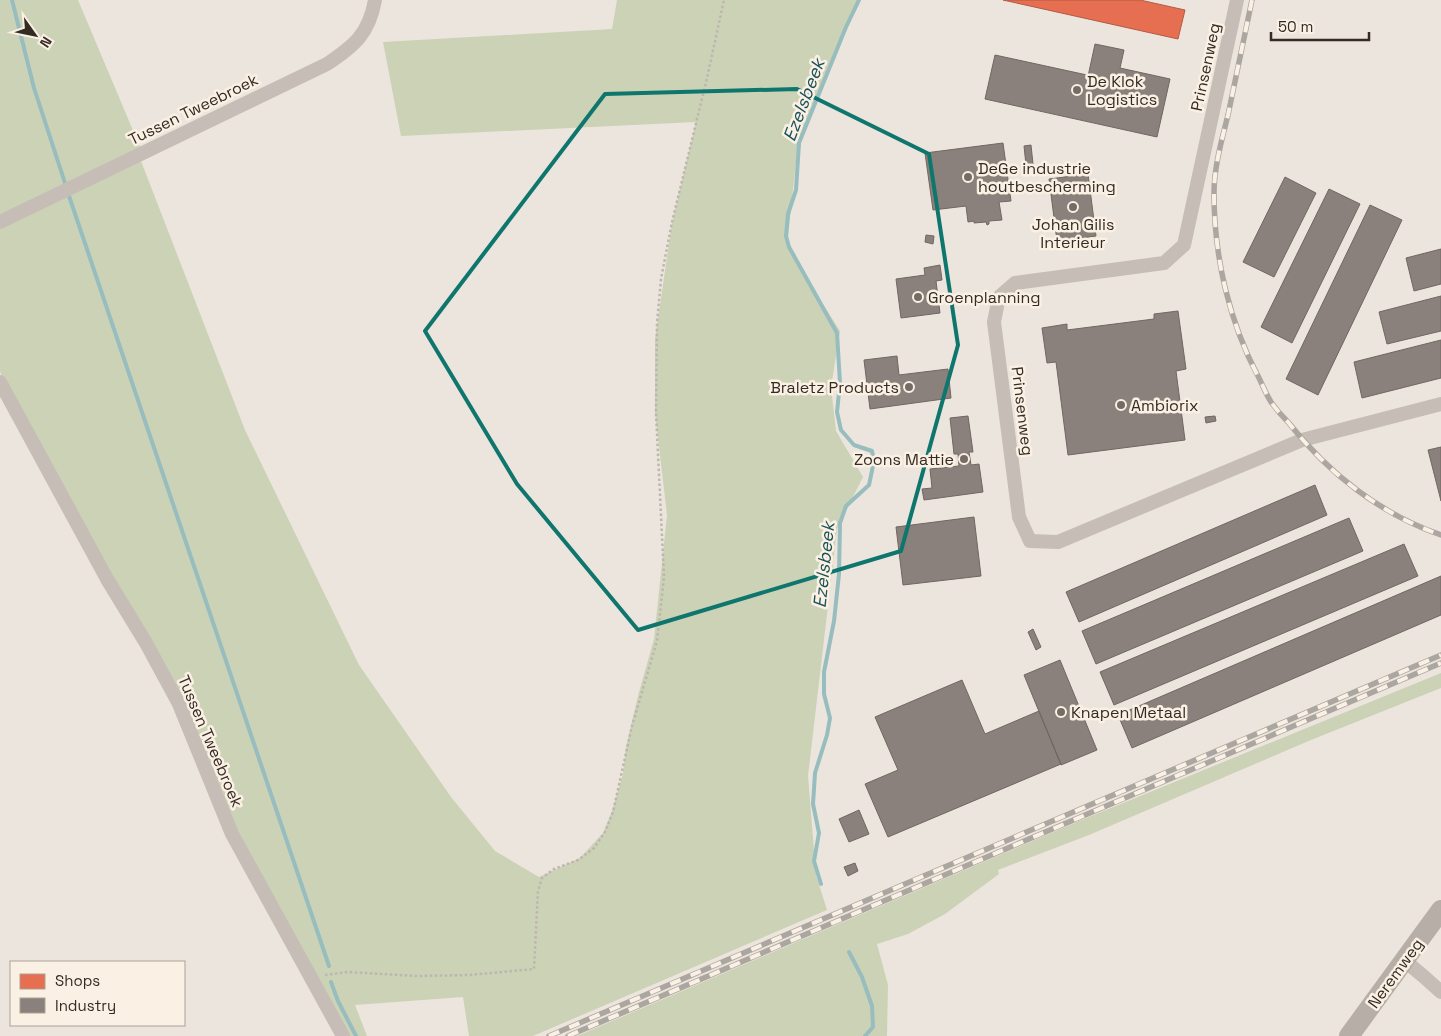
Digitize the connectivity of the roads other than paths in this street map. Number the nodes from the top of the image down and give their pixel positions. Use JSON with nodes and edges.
{"nodes":[{"id":1,"x":375,"y":0,"type":"edge"},
{"id":2,"x":1237,"y":0,"type":"edge"},
{"id":3,"x":0,"y":222,"type":"edge"},
{"id":4,"x":0,"y":382,"type":"edge"},
{"id":5,"x":1441,"y":404,"type":"edge"},
{"id":6,"x":1441,"y":910,"type":"edge"},
{"id":7,"x":1405,"y":961,"type":"junction"},
{"id":8,"x":1441,"y":992,"type":"edge"},
{"id":9,"x":343,"y":1036,"type":"edge"},
{"id":10,"x":1349,"y":1036,"type":"edge"}],
"edges":[{"from":1,"to":3,"type":"street","name":"Tussen Tweebroek"},
{"from":2,"to":5,"type":"street","name":"Prinsenweg"},
{"from":4,"to":9,"type":"street","name":"Tussen Tweebroek"},
{"from":6,"to":7,"type":"street","name":"Neremweg"},
{"from":7,"to":8,"type":"street"},
{"from":7,"to":10,"type":"street","name":"Neremweg"}]}
